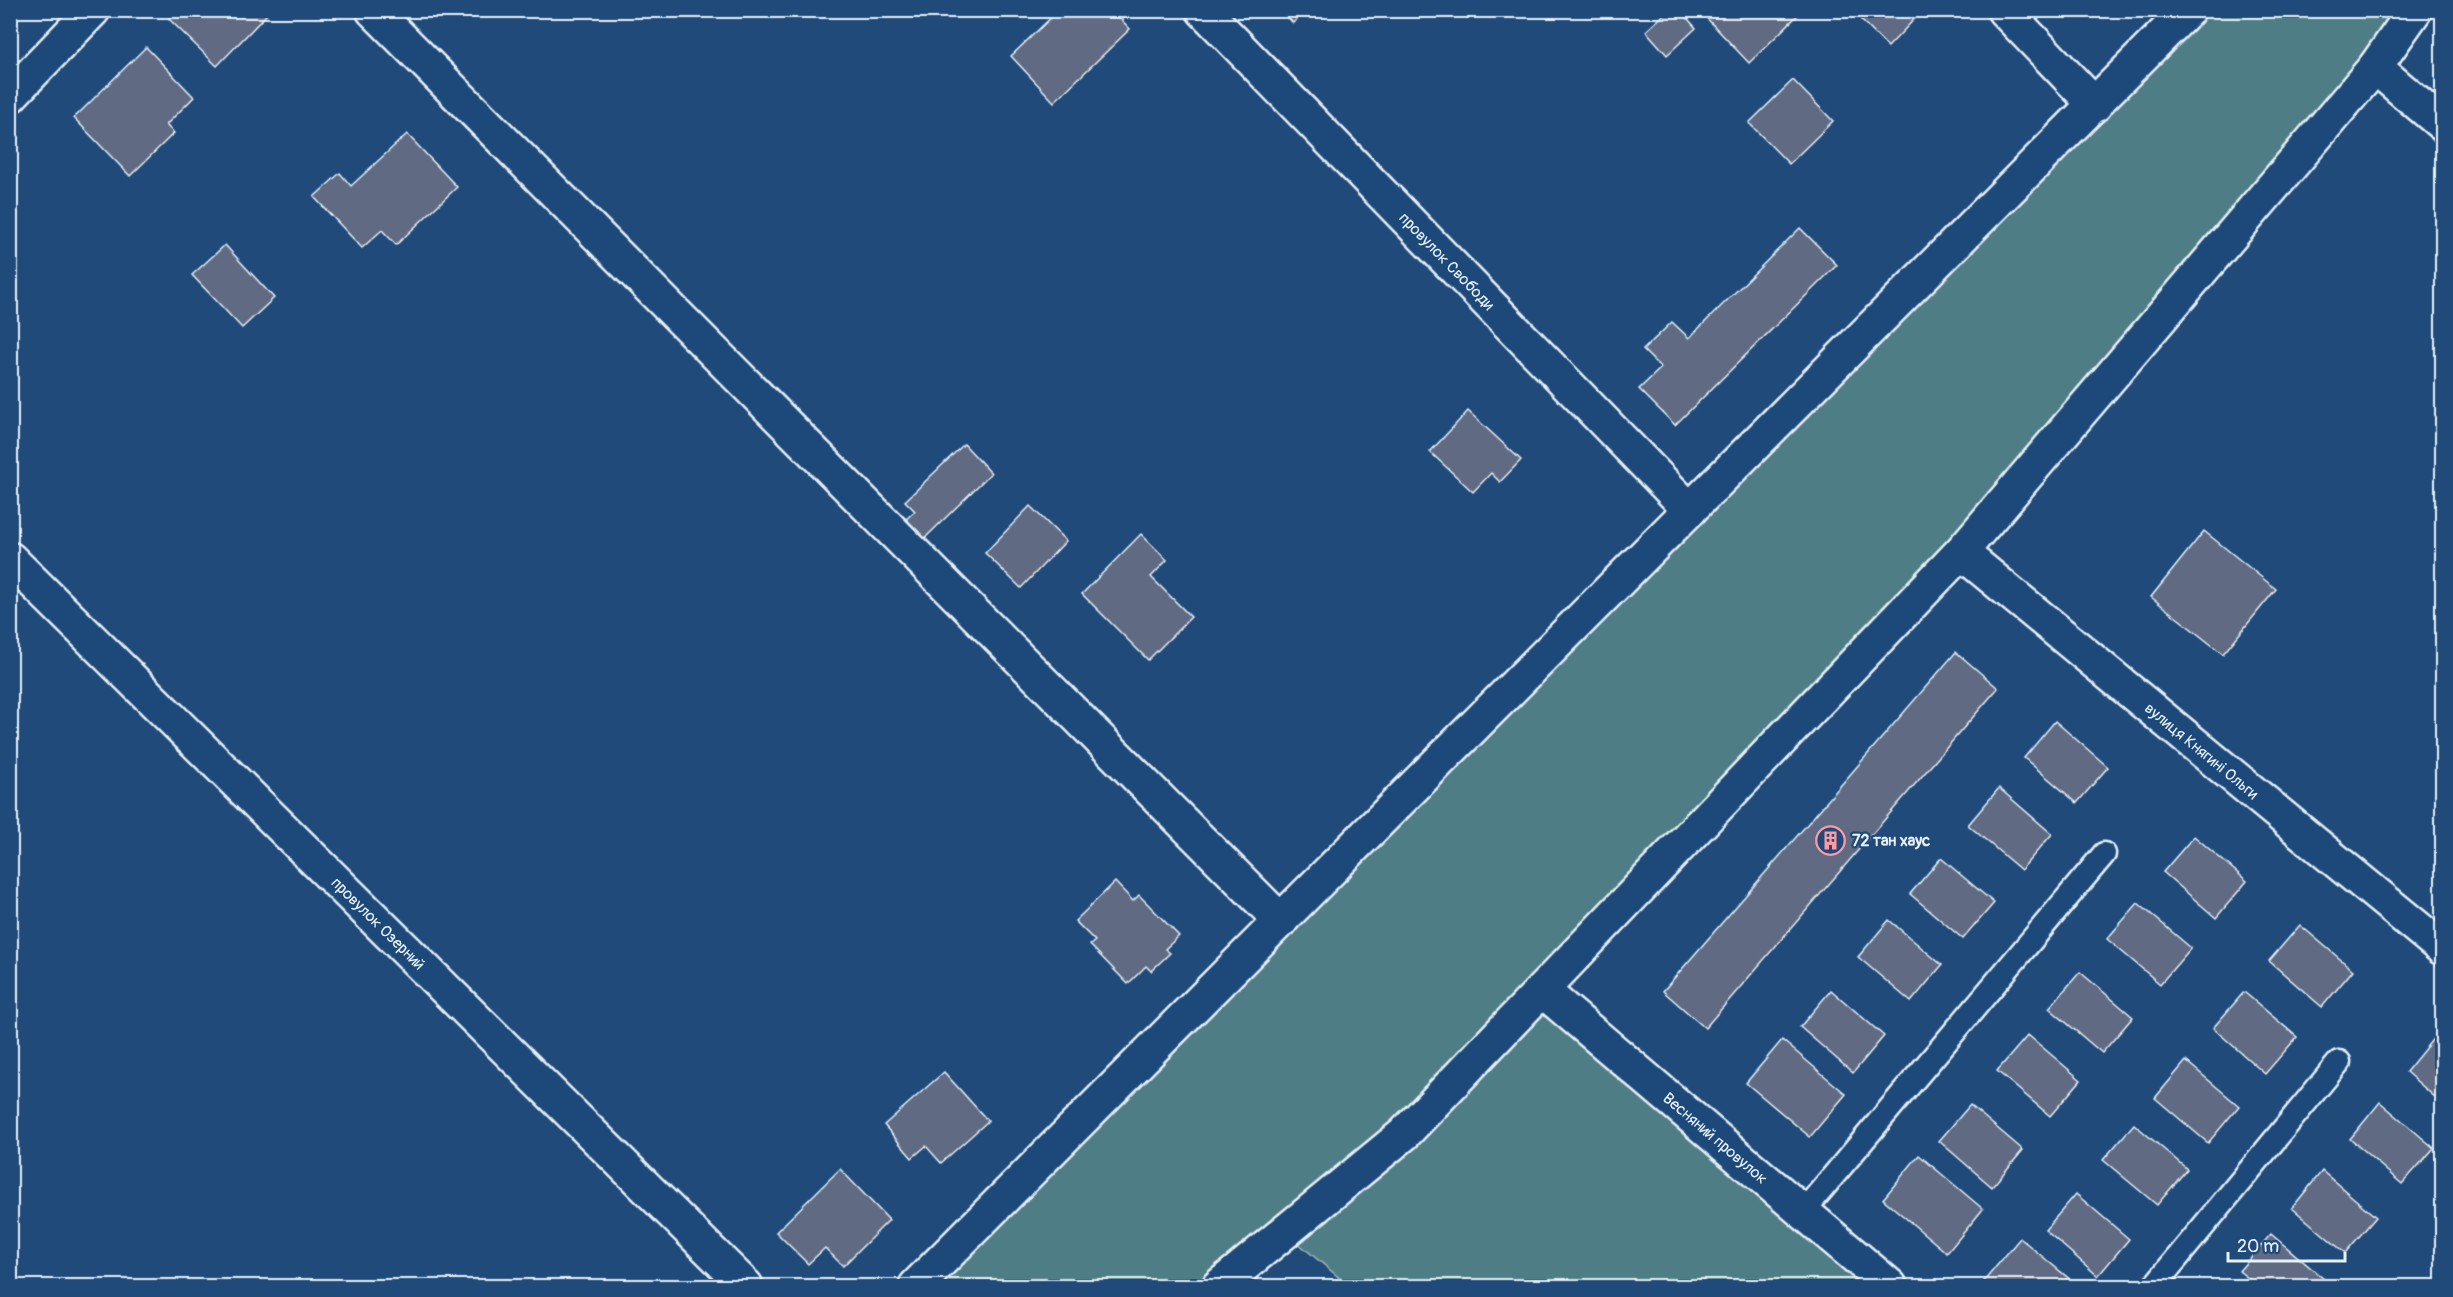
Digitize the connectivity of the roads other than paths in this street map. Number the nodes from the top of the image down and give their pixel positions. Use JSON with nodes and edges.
{"nodes":[{"id":1,"x":93,"y":10,"type":"edge"},
{"id":2,"x":373,"y":10,"type":"edge"},
{"id":3,"x":1203,"y":10,"type":"edge"},
{"id":4,"x":2004,"y":10,"type":"edge"},
{"id":5,"x":2188,"y":10,"type":"edge"},
{"id":6,"x":2415,"y":10,"type":"edge"},
{"id":7,"x":2375,"y":67,"type":"junction"},
{"id":8,"x":10,"y":96,"type":"edge"},
{"id":9,"x":2095,"y":105,"type":"junction"},
{"id":10,"x":2442,"y":124,"type":"edge"},
{"id":11,"x":1690,"y":510,"type":"junction"},
{"id":12,"x":1960,"y":552,"type":"junction"},
{"id":13,"x":10,"y":559,"type":"edge"},
{"id":14,"x":2104,"y":854,"type":"dead end"},
{"id":15,"x":1281,"y":921,"type":"junction"},
{"id":16,"x":2442,"y":948,"type":"edge"},
{"id":17,"x":1542,"y":990,"type":"junction"},
{"id":18,"x":2339,"y":1062,"type":"dead end"},
{"id":19,"x":1802,"y":1213,"type":"junction"},
{"id":20,"x":746,"y":1287,"type":"edge"},
{"id":21,"x":915,"y":1287,"type":"edge"},
{"id":22,"x":1219,"y":1287,"type":"edge"},
{"id":23,"x":1890,"y":1287,"type":"edge"},
{"id":24,"x":2154,"y":1287,"type":"edge"}],
"edges":[{"from":1,"to":8,"type":"street"},
{"from":2,"to":15,"type":"street"},
{"from":3,"to":11,"type":"street","name":"провулок Свободи"},
{"from":4,"to":9,"type":"street"},
{"from":5,"to":9,"type":"street"},
{"from":6,"to":7,"type":"street"},
{"from":7,"to":10,"type":"street"},
{"from":7,"to":12,"type":"street"},
{"from":9,"to":11,"type":"street"},
{"from":11,"to":15,"type":"street"},
{"from":12,"to":16,"type":"street"},
{"from":12,"to":17,"type":"street"},
{"from":13,"to":20,"type":"street","name":"провулок Озерний"},
{"from":14,"to":19,"type":"lane"},
{"from":15,"to":21,"type":"street"},
{"from":17,"to":19,"type":"street","name":"Весняний провулок"},
{"from":17,"to":22,"type":"street"},
{"from":18,"to":24,"type":"lane"},
{"from":19,"to":23,"type":"street","name":"Весняний провулок"}]}
